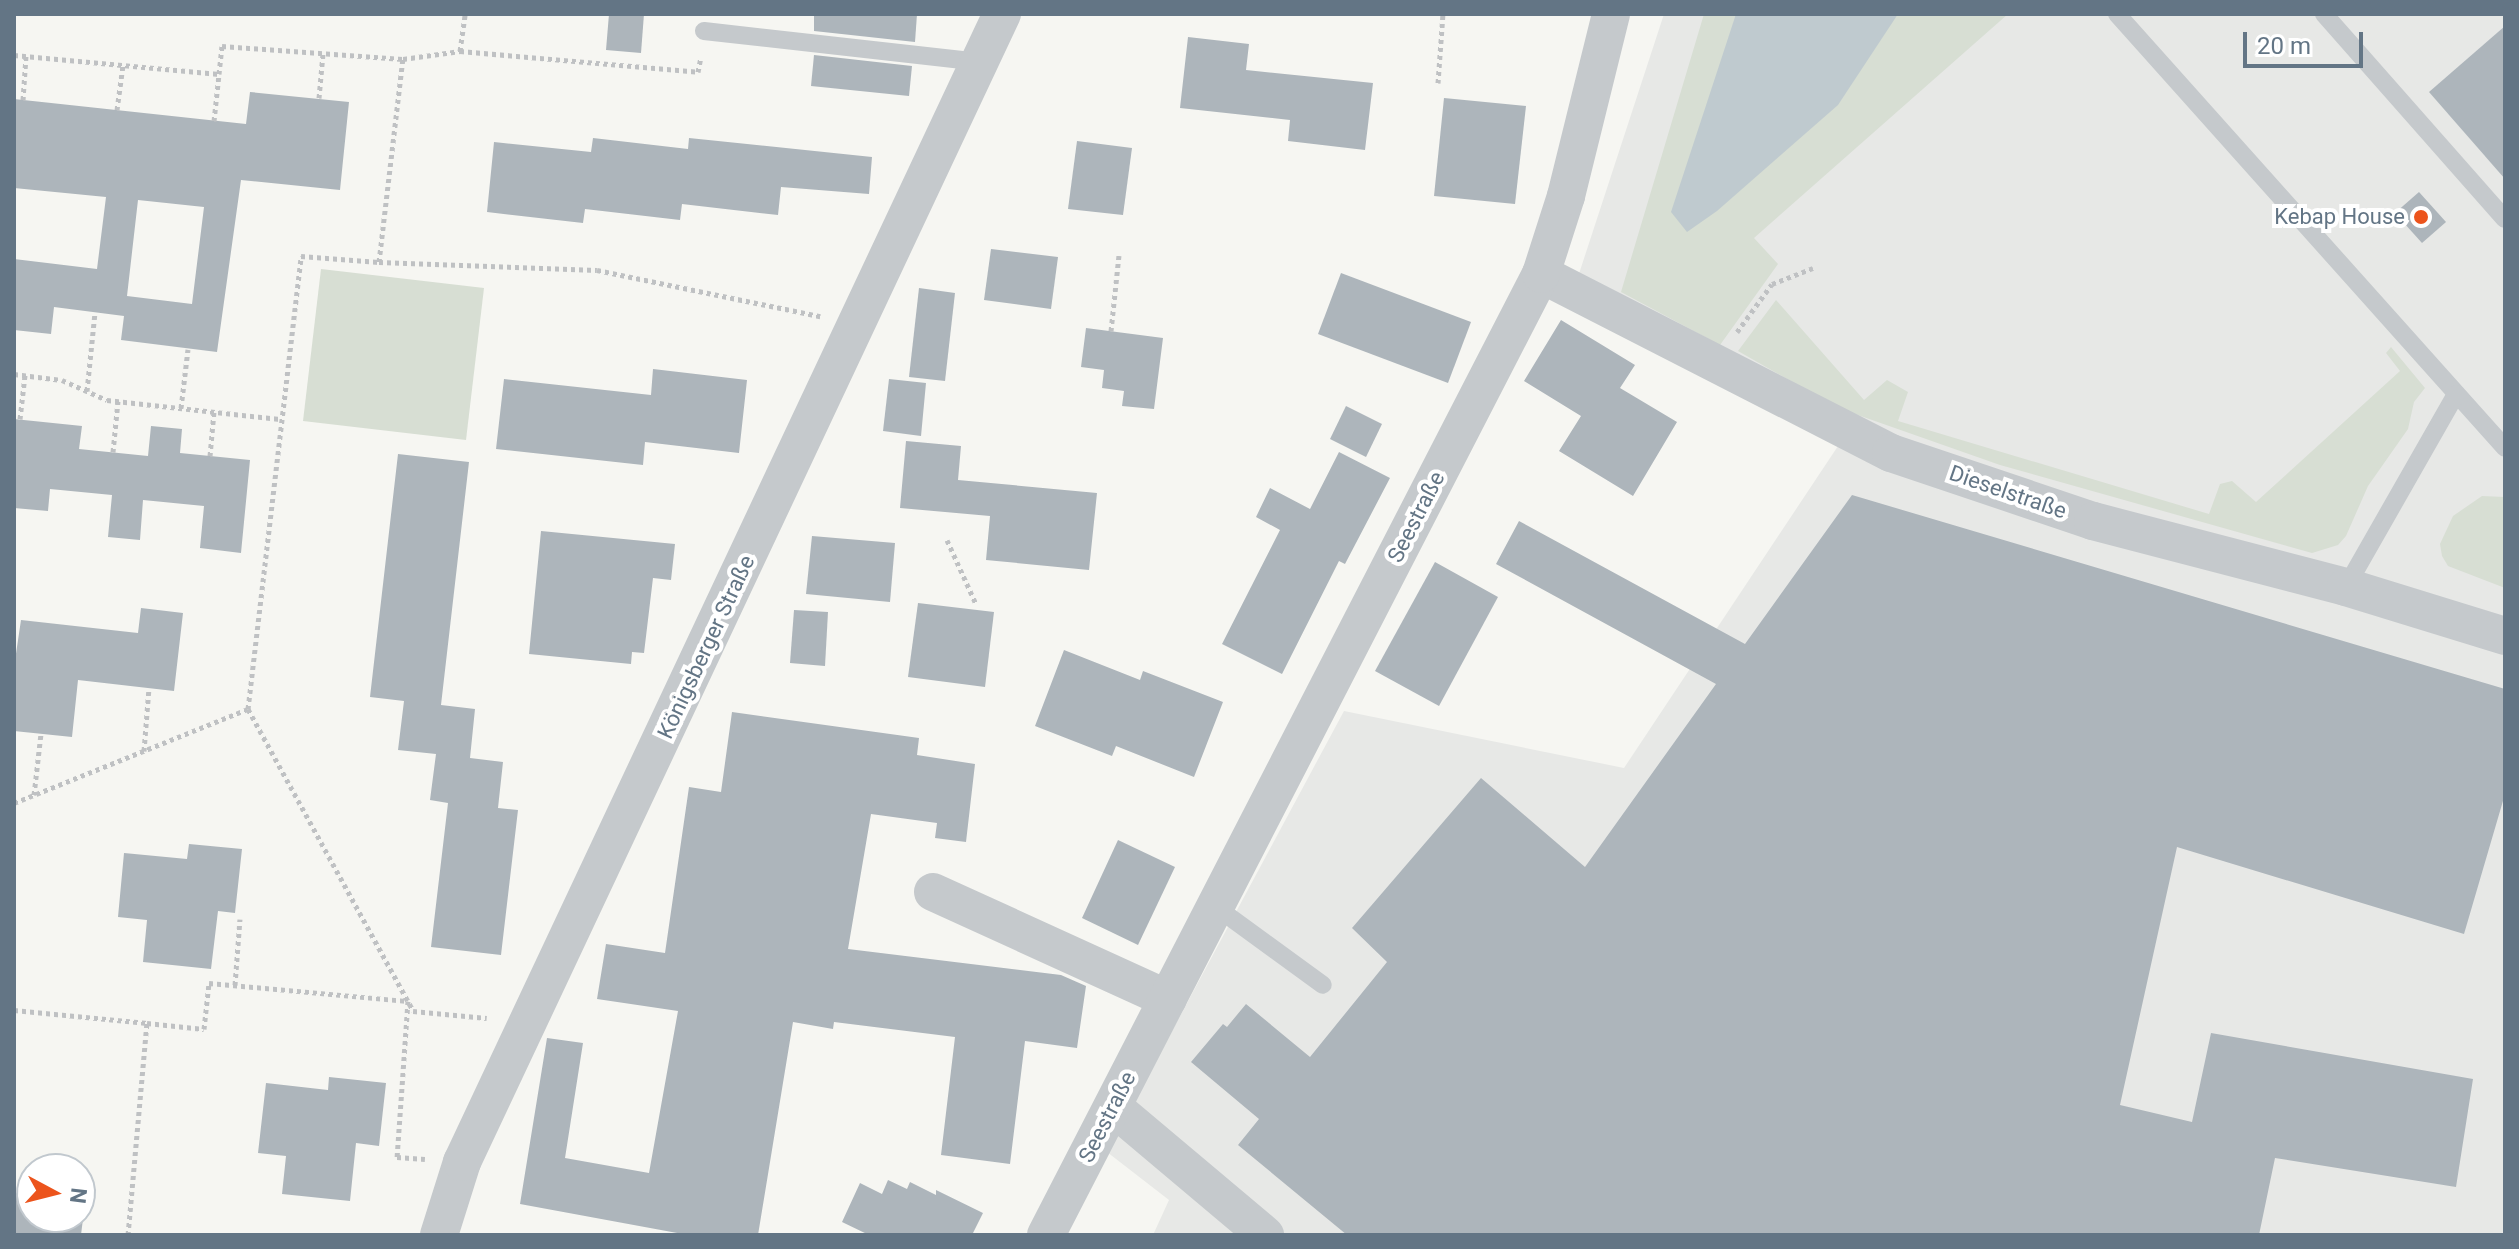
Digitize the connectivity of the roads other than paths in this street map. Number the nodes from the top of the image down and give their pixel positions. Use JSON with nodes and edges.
{"nodes":[{"id":1,"x":1002,"y":14,"type":"edge"},
{"id":2,"x":1611,"y":14,"type":"edge"},
{"id":3,"x":2117,"y":14,"type":"edge"},
{"id":4,"x":2324,"y":14,"type":"edge"},
{"id":5,"x":704,"y":31,"type":"road end"},
{"id":6,"x":982,"y":62,"type":"junction"},
{"id":7,"x":2505,"y":219,"type":"edge"},
{"id":8,"x":1541,"y":274,"type":"junction"},
{"id":9,"x":2456,"y":394,"type":"junction"},
{"id":10,"x":2505,"y":448,"type":"edge"},
{"id":11,"x":2346,"y":587,"type":"junction"},
{"id":12,"x":2505,"y":636,"type":"edge"},
{"id":13,"x":933,"y":892,"type":"dead end"},
{"id":14,"x":1216,"y":907,"type":"junction"},
{"id":15,"x":1323,"y":985,"type":"dead end"},
{"id":16,"x":1168,"y":999,"type":"junction"},
{"id":17,"x":1113,"y":1107,"type":"junction"},
{"id":18,"x":439,"y":1235,"type":"edge"},
{"id":19,"x":1046,"y":1235,"type":"edge"},
{"id":20,"x":1265,"y":1235,"type":"edge"}],
"edges":[{"from":1,"to":6,"type":"street","name":"Königsberger Straße"},
{"from":2,"to":8,"type":"street","name":"Seestraße"},
{"from":3,"to":9,"type":"lane"},
{"from":4,"to":7,"type":"lane"},
{"from":5,"to":6,"type":"lane"},
{"from":6,"to":18,"type":"street","name":"Königsberger Straße"},
{"from":8,"to":11,"type":"street","name":"Dieselstraße"},
{"from":8,"to":14,"type":"street","name":"Seestraße"},
{"from":9,"to":10,"type":"lane"},
{"from":9,"to":11,"type":"lane"},
{"from":11,"to":12,"type":"street","name":"Dieselstraße"},
{"from":13,"to":16,"type":"street"},
{"from":14,"to":15,"type":"lane"},
{"from":14,"to":16,"type":"street","name":"Seestraße"},
{"from":16,"to":17,"type":"street","name":"Seestraße"},
{"from":17,"to":19,"type":"street","name":"Seestraße"},
{"from":17,"to":20,"type":"street"}]}
